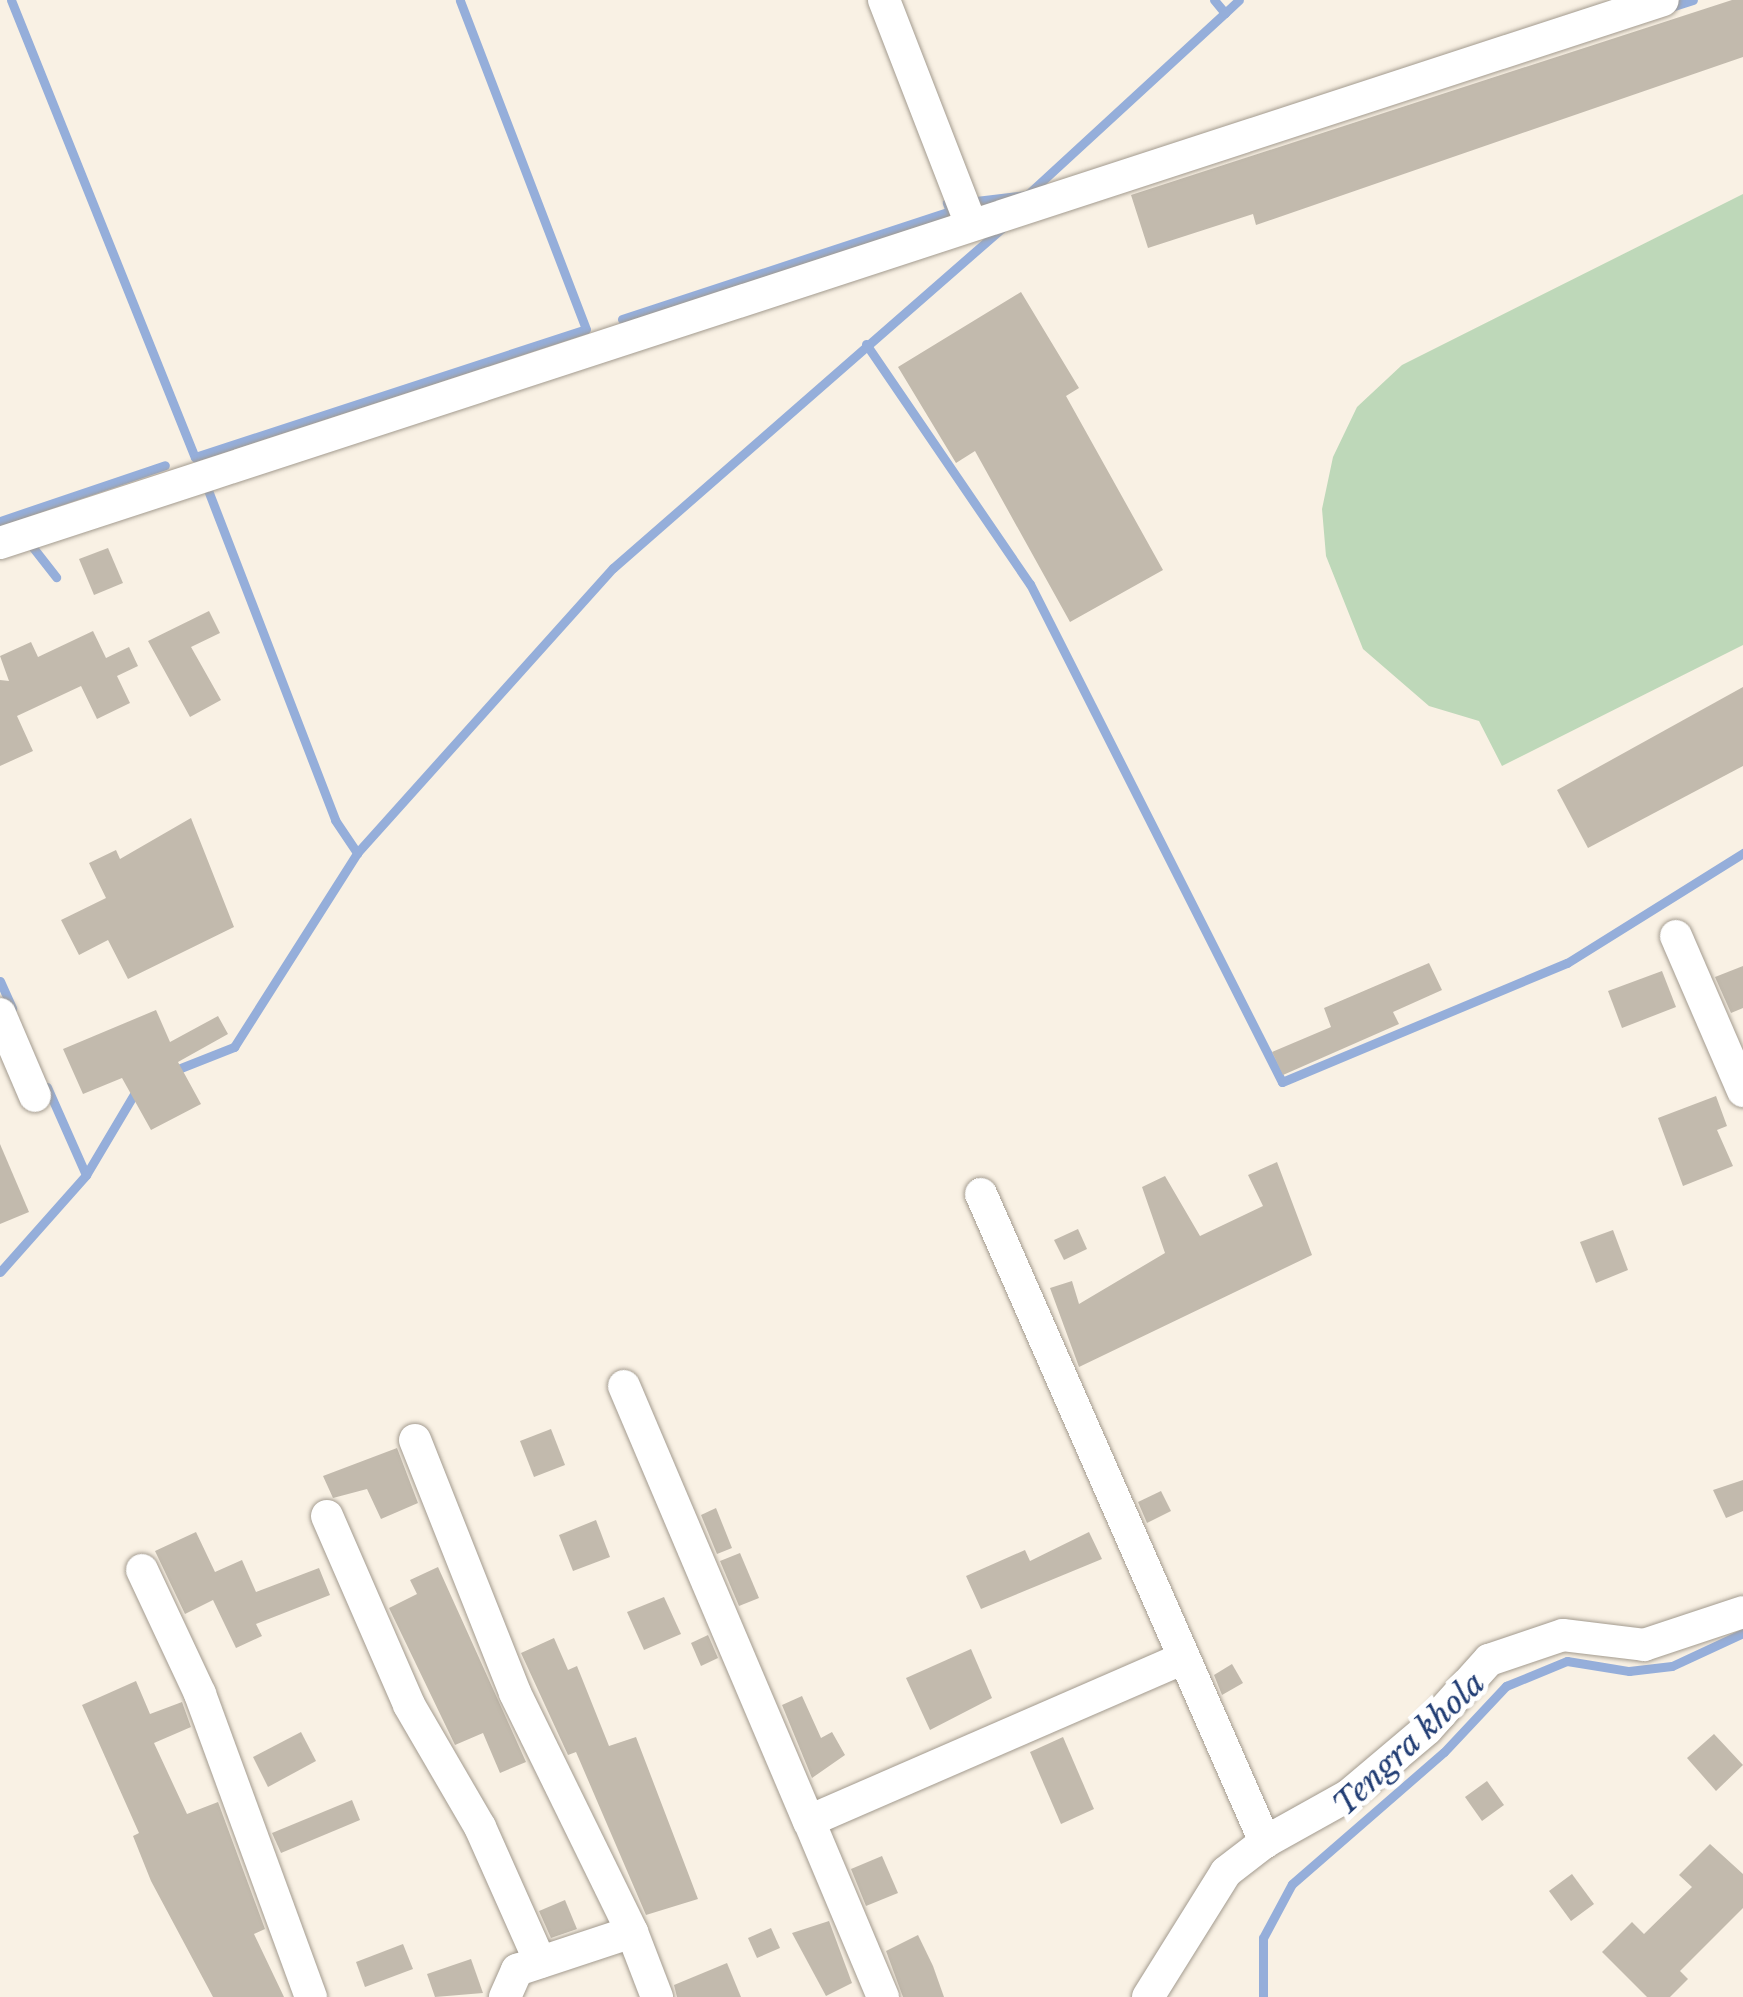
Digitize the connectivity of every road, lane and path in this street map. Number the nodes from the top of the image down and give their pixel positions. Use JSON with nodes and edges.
{"nodes":[{"id":1,"x":884,"y":0,"type":"edge"},
{"id":2,"x":1663,"y":0,"type":"edge"},
{"id":3,"x":970,"y":222,"type":"junction"},
{"id":4,"x":0,"y":544,"type":"edge"},
{"id":5,"x":1676,"y":936,"type":"dead end"},
{"id":6,"x":0,"y":1014,"type":"edge"},
{"id":7,"x":1743,"y":1090,"type":"edge"},
{"id":8,"x":34,"y":1096,"type":"dead end"},
{"id":9,"x":981,"y":1194,"type":"dead end"},
{"id":10,"x":624,"y":1386,"type":"dead end"},
{"id":11,"x":415,"y":1440,"type":"dead end"},
{"id":12,"x":327,"y":1516,"type":"dead end"},
{"id":13,"x":142,"y":1570,"type":"dead end"},
{"id":14,"x":1743,"y":1612,"type":"edge"},
{"id":15,"x":1180,"y":1660,"type":"junction"},
{"id":16,"x":809,"y":1821,"type":"junction"},
{"id":17,"x":1265,"y":1842,"type":"junction"},
{"id":18,"x":632,"y":1932,"type":"junction"},
{"id":19,"x":540,"y":1962,"type":"junction"},
{"id":20,"x":311,"y":1997,"type":"edge"},
{"id":21,"x":504,"y":1997,"type":"edge"},
{"id":22,"x":658,"y":1997,"type":"edge"},
{"id":23,"x":883,"y":1997,"type":"edge"},
{"id":24,"x":1148,"y":1997,"type":"edge"}],
"edges":[{"from":1,"to":3,"type":"street"},
{"from":2,"to":3,"type":"street"},
{"from":3,"to":4,"type":"street"},
{"from":5,"to":7,"type":"street"},
{"from":6,"to":8,"type":"street"},
{"from":9,"to":15,"type":"street"},
{"from":10,"to":16,"type":"street"},
{"from":11,"to":18,"type":"street"},
{"from":12,"to":19,"type":"street"},
{"from":13,"to":20,"type":"street"},
{"from":14,"to":17,"type":"street"},
{"from":15,"to":16,"type":"street"},
{"from":15,"to":17,"type":"street"},
{"from":16,"to":23,"type":"street"},
{"from":17,"to":24,"type":"street"},
{"from":18,"to":19,"type":"street"},
{"from":18,"to":22,"type":"street"},
{"from":19,"to":21,"type":"street"}]}
